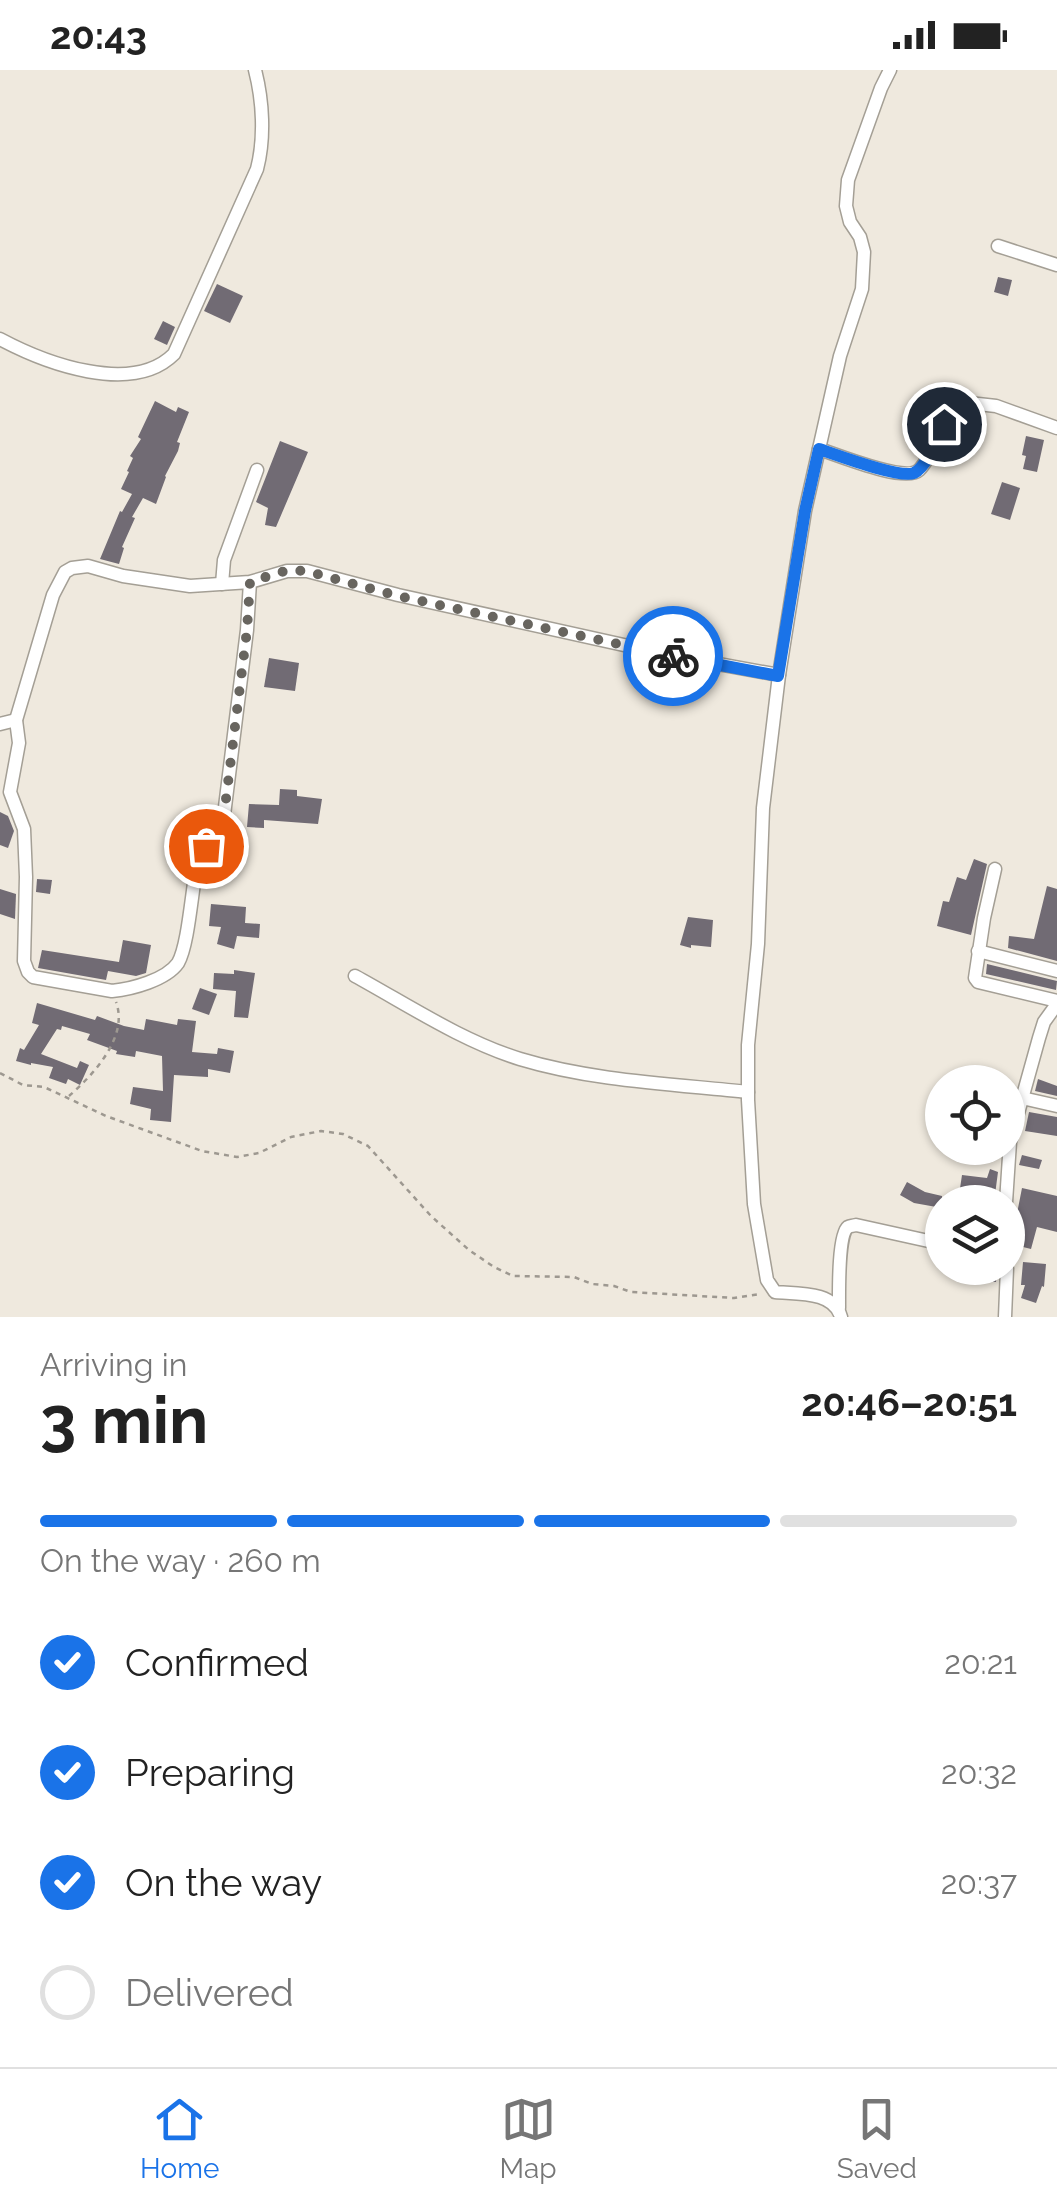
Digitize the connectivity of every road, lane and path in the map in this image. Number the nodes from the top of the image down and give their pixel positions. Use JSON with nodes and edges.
{"nodes":[{"id":1,"x":255,"y":70,"type":"edge"},
{"id":2,"x":890,"y":70,"type":"edge"},
{"id":3,"x":998,"y":246,"type":"dead end"},
{"id":4,"x":1057,"y":265,"type":"edge"},
{"id":5,"x":0,"y":339,"type":"edge"},
{"id":6,"x":1057,"y":428,"type":"edge"},
{"id":7,"x":819,"y":449,"type":"junction"},
{"id":8,"x":257,"y":470,"type":"dead end"},
{"id":9,"x":250,"y":582,"type":"junction"},
{"id":10,"x":222,"y":584,"type":"junction"},
{"id":11,"x":778,"y":676,"type":"junction"},
{"id":12,"x":16,"y":720,"type":"junction"},
{"id":13,"x":0,"y":724,"type":"edge"},
{"id":14,"x":995,"y":868,"type":"dead end"},
{"id":15,"x":978,"y":952,"type":"junction"},
{"id":16,"x":1057,"y":972,"type":"edge"},
{"id":17,"x":355,"y":976,"type":"dead end"},
{"id":18,"x":112,"y":991,"type":"junction"},
{"id":19,"x":1057,"y":1003,"type":"edge"},
{"id":20,"x":0,"y":1073,"type":"edge"},
{"id":21,"x":1025,"y":1088,"type":"edge"},
{"id":22,"x":748,"y":1092,"type":"junction"},
{"id":23,"x":67,"y":1097,"type":"junction"},
{"id":24,"x":1025,"y":1099,"type":"edge"},
{"id":25,"x":1057,"y":1106,"type":"edge"},
{"id":26,"x":925,"y":1240,"type":"edge"},
{"id":27,"x":1006,"y":1285,"type":"edge"},
{"id":28,"x":775,"y":1292,"type":"junction"},
{"id":29,"x":840,"y":1312,"type":"edge"},
{"id":30,"x":1005,"y":1317,"type":"edge"}],
"edges":[{"from":1,"to":5,"type":"street"},
{"from":2,"to":7,"type":"street"},
{"from":3,"to":4,"type":"street"},
{"from":6,"to":7,"type":"street"},
{"from":7,"to":11,"type":"street"},
{"from":8,"to":10,"type":"street"},
{"from":9,"to":10,"type":"street"},
{"from":9,"to":11,"type":"street"},
{"from":9,"to":18,"type":"street"},
{"from":10,"to":12,"type":"street"},
{"from":11,"to":22,"type":"street"},
{"from":12,"to":13,"type":"street"},
{"from":12,"to":18,"type":"street"},
{"from":14,"to":15,"type":"street"},
{"from":15,"to":16,"type":"street"},
{"from":15,"to":19,"type":"street"},
{"from":17,"to":22,"type":"street"},
{"from":18,"to":23,"type":"path"},
{"from":19,"to":21,"type":"street"},
{"from":20,"to":23,"type":"path"},
{"from":22,"to":28,"type":"street"},
{"from":23,"to":28,"type":"path"},
{"from":24,"to":25,"type":"street"},
{"from":26,"to":29,"type":"street"},
{"from":27,"to":30,"type":"street"},
{"from":28,"to":29,"type":"street"}]}
